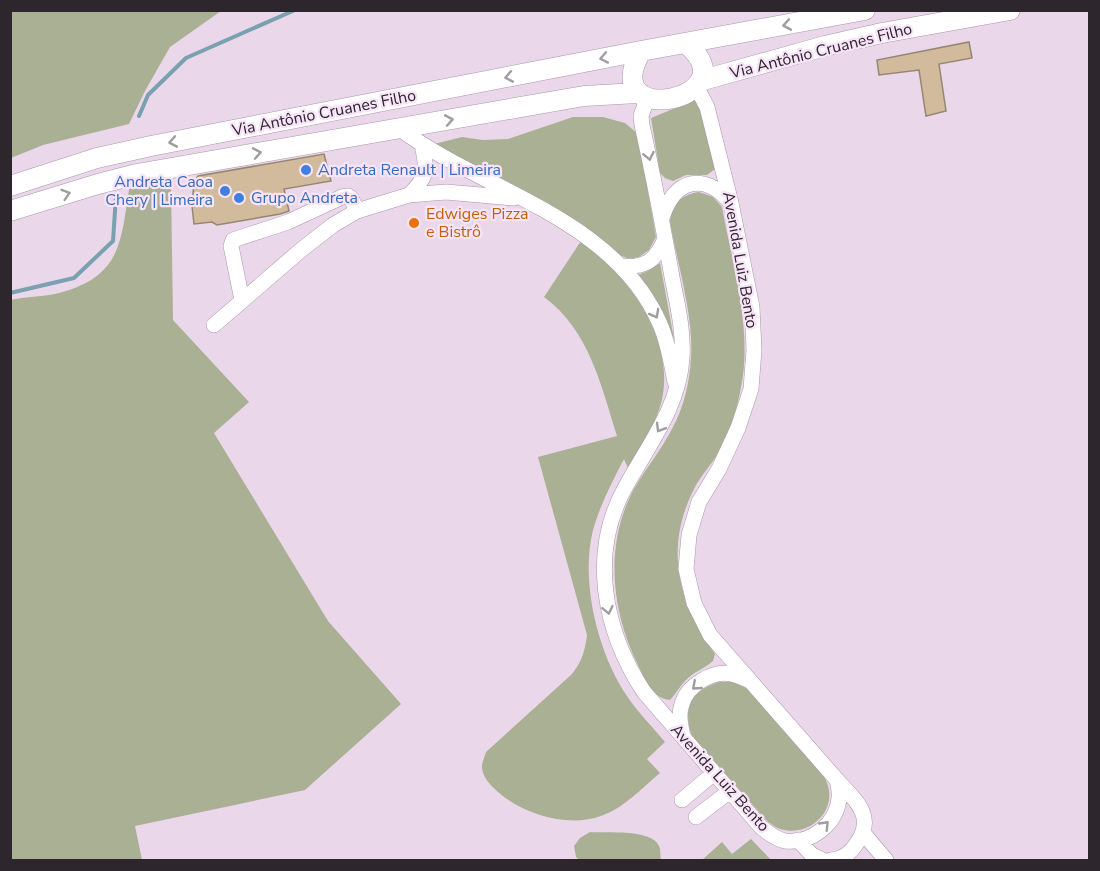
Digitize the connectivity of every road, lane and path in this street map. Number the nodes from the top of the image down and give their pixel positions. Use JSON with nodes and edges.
{"nodes":[{"id":1,"x":865,"y":10,"type":"edge"},
{"id":2,"x":1011,"y":10,"type":"edge"},
{"id":3,"x":685,"y":43,"type":"junction"},
{"id":4,"x":641,"y":51,"type":"junction"},
{"id":5,"x":700,"y":84,"type":"junction"},
{"id":6,"x":642,"y":96,"type":"junction"},
{"id":7,"x":400,"y":129,"type":"junction"},
{"id":8,"x":422,"y":145,"type":"junction"},
{"id":9,"x":10,"y":186,"type":"edge"},
{"id":10,"x":409,"y":195,"type":"junction"},
{"id":11,"x":523,"y":200,"type":"junction"},
{"id":12,"x":731,"y":203,"type":"junction"},
{"id":13,"x":10,"y":211,"type":"edge"},
{"id":14,"x":357,"y":211,"type":"junction"},
{"id":15,"x":662,"y":218,"type":"junction"},
{"id":16,"x":665,"y":239,"type":"junction"},
{"id":17,"x":621,"y":266,"type":"junction"},
{"id":18,"x":242,"y":300,"type":"junction"},
{"id":19,"x":214,"y":325,"type":"dead end"},
{"id":20,"x":676,"y":391,"type":"junction"},
{"id":21,"x":748,"y":680,"type":"junction"},
{"id":22,"x":683,"y":737,"type":"junction"},
{"id":23,"x":714,"y":773,"type":"junction"},
{"id":24,"x":837,"y":780,"type":"junction"},
{"id":25,"x":730,"y":791,"type":"junction"},
{"id":26,"x":682,"y":800,"type":"dead end"},
{"id":27,"x":696,"y":818,"type":"dead end"},
{"id":28,"x":864,"y":834,"type":"junction"},
{"id":29,"x":798,"y":840,"type":"junction"},
{"id":30,"x":837,"y":860,"type":"edge"},
{"id":31,"x":823,"y":861,"type":"edge"},
{"id":32,"x":886,"y":861,"type":"edge"}],
"edges":[{"from":1,"to":3,"type":"main road","name":"Via Antônio Cruanes Filho","one_way":true},
{"from":2,"to":5,"type":"main road","name":"Via Antônio Cruanes Filho"},
{"from":3,"to":4,"type":"main road"},
{"from":3,"to":5,"type":"main road"},
{"from":4,"to":6,"type":"main road"},
{"from":4,"to":9,"type":"main road","name":"Via Antônio Cruanes Filho","one_way":true},
{"from":5,"to":6,"type":"main road"},
{"from":5,"to":12,"type":"street","name":"Avenida Luiz Bento"},
{"from":7,"to":6,"type":"main road","name":"Via Antônio Cruanes Filho","one_way":true},
{"from":6,"to":15,"type":"street","name":"Avenida Luiz Bento","one_way":true},
{"from":7,"to":8,"type":"street"},
{"from":13,"to":7,"type":"main road","name":"Via Antônio Cruanes Filho","one_way":true},
{"from":8,"to":10,"type":"street"},
{"from":8,"to":11,"type":"street"},
{"from":10,"to":11,"type":"street"},
{"from":10,"to":14,"type":"street"},
{"from":11,"to":17,"type":"street"},
{"from":12,"to":15,"type":"street"},
{"from":12,"to":21,"type":"street","name":"Avenida Luiz Bento"},
{"from":14,"to":18,"type":"street"},
{"from":14,"to":18,"type":"street"},
{"from":15,"to":16,"type":"street","name":"Avenida Luiz Bento"},
{"from":16,"to":17,"type":"street"},
{"from":16,"to":20,"type":"street","name":"Avenida Luiz Bento"},
{"from":17,"to":20,"type":"street","one_way":true},
{"from":18,"to":19,"type":"street"},
{"from":20,"to":22,"type":"street","name":"Avenida Luiz Bento","one_way":true},
{"from":21,"to":22,"type":"street","one_way":true},
{"from":21,"to":24,"type":"street","name":"Avenida Luiz Bento"},
{"from":22,"to":23,"type":"street","name":"Avenida Luiz Bento"},
{"from":23,"to":25,"type":"street","name":"Avenida Luiz Bento"},
{"from":23,"to":26,"type":"street"},
{"from":24,"to":28,"type":"street","name":"Avenida Luiz Bento"},
{"from":29,"to":24,"type":"street","one_way":true},
{"from":25,"to":27,"type":"street"},
{"from":25,"to":29,"type":"street","name":"Avenida Luiz Bento"},
{"from":28,"to":30,"type":"street"},
{"from":28,"to":32,"type":"street"},
{"from":29,"to":31,"type":"street"}]}
